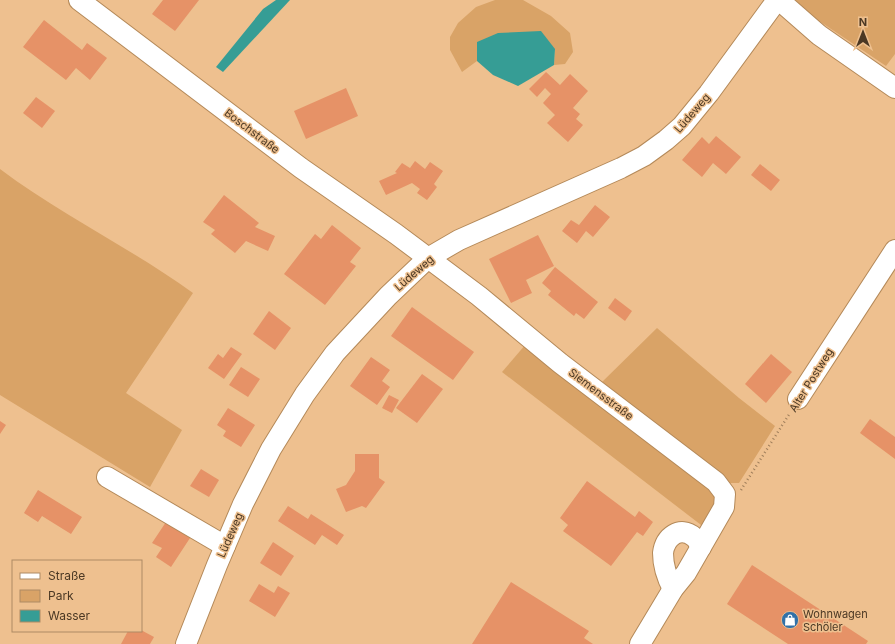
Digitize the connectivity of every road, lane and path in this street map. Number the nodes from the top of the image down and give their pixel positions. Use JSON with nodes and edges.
{"nodes":[{"id":1,"x":79,"y":0,"type":"edge"},
{"id":2,"x":778,"y":0,"type":"edge"},
{"id":3,"x":895,"y":88,"type":"edge"},
{"id":4,"x":895,"y":250,"type":"edge"},
{"id":5,"x":428,"y":258,"type":"junction"},
{"id":6,"x":798,"y":399,"type":"joint"},
{"id":7,"x":107,"y":477,"type":"dead end"},
{"id":8,"x":724,"y":507,"type":"junction"},
{"id":9,"x":225,"y":546,"type":"junction"},
{"id":10,"x":701,"y":547,"type":"junction"},
{"id":11,"x":673,"y":589,"type":"junction"},
{"id":12,"x":186,"y":644,"type":"edge"},
{"id":13,"x":640,"y":644,"type":"edge"}],
"edges":[{"from":1,"to":5,"type":"street","name":"Boschstraße"},
{"from":2,"to":3,"type":"street"},
{"from":2,"to":5,"type":"street","name":"Lüdeweg"},
{"from":4,"to":6,"type":"street","name":"Alter Postweg"},
{"from":5,"to":8,"type":"street","name":"Siemensstraße"},
{"from":5,"to":9,"type":"street","name":"Lüdeweg"},
{"from":6,"to":8,"type":"path","name":"Alter Postweg"},
{"from":7,"to":9,"type":"street"},
{"from":8,"to":10,"type":"street"},
{"from":9,"to":12,"type":"street","name":"Lüdeweg"},
{"from":10,"to":11,"type":"street"},
{"from":10,"to":11,"type":"street"},
{"from":11,"to":13,"type":"street"}]}
